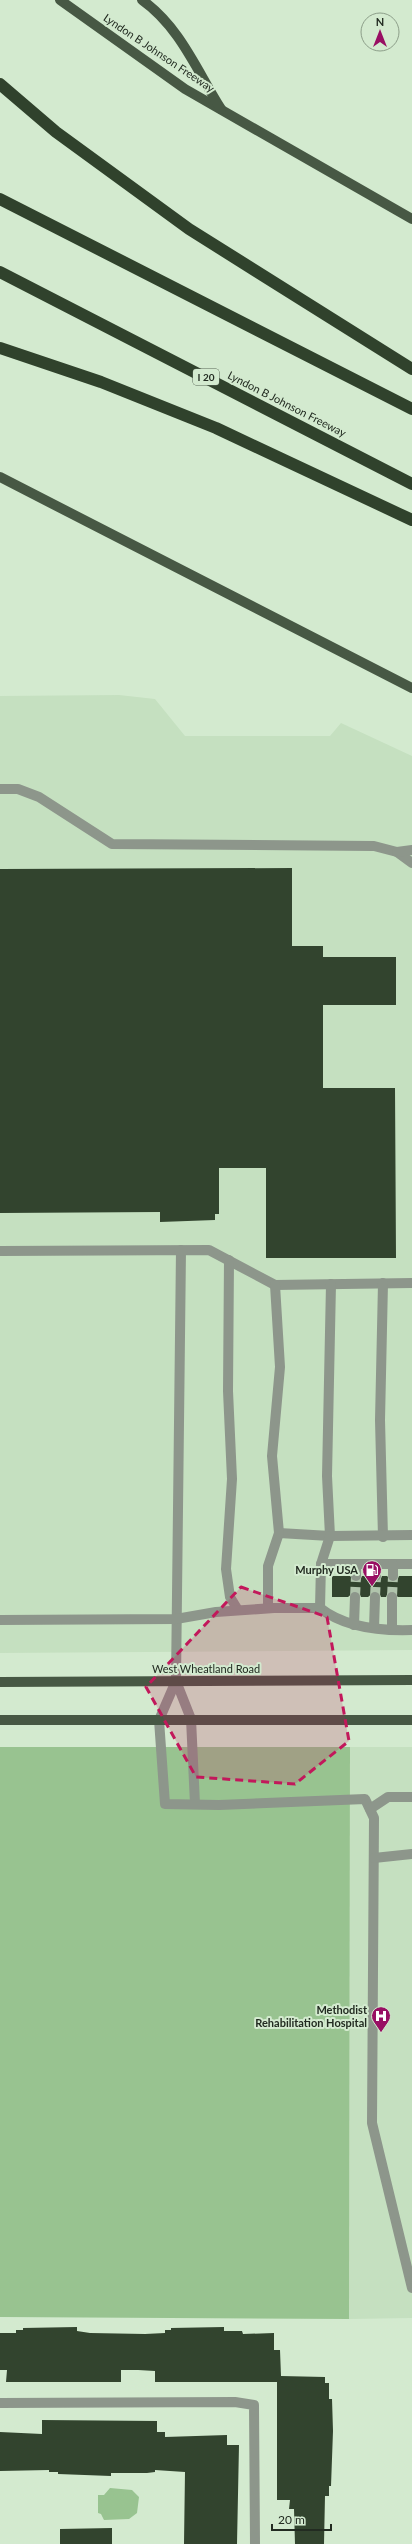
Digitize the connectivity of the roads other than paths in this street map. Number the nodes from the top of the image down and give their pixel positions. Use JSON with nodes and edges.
{"nodes":[{"id":1,"x":60,"y":0,"type":"edge"},
{"id":2,"x":142,"y":0,"type":"edge"},
{"id":3,"x":0,"y":84,"type":"edge"},
{"id":4,"x":222,"y":111,"type":"junction"},
{"id":5,"x":0,"y":198,"type":"edge"},
{"id":6,"x":412,"y":219,"type":"edge"},
{"id":7,"x":0,"y":272,"type":"edge"},
{"id":8,"x":0,"y":348,"type":"edge"},
{"id":9,"x":412,"y":369,"type":"edge"},
{"id":10,"x":412,"y":409,"type":"edge"},
{"id":11,"x":0,"y":477,"type":"edge"},
{"id":12,"x":412,"y":484,"type":"edge"},
{"id":13,"x":412,"y":520,"type":"edge"},
{"id":14,"x":412,"y":688,"type":"edge"},
{"id":15,"x":0,"y":789,"type":"edge"},
{"id":16,"x":412,"y":850,"type":"edge"},
{"id":17,"x":397,"y":852,"type":"junction"},
{"id":18,"x":412,"y":863,"type":"edge"},
{"id":19,"x":181,"y":1250,"type":"junction"},
{"id":20,"x":0,"y":1251,"type":"edge"},
{"id":21,"x":229,"y":1260,"type":"junction"},
{"id":22,"x":383,"y":1283,"type":"junction"},
{"id":23,"x":412,"y":1283,"type":"edge"},
{"id":24,"x":331,"y":1284,"type":"junction"},
{"id":25,"x":275,"y":1285,"type":"junction"},
{"id":26,"x":279,"y":1533,"type":"junction"},
{"id":27,"x":412,"y":1535,"type":"edge"},
{"id":28,"x":330,"y":1536,"type":"junction"},
{"id":29,"x":383,"y":1537,"type":"junction"},
{"id":30,"x":321,"y":1564,"type":"junction"},
{"id":31,"x":356,"y":1564,"type":"junction"},
{"id":32,"x":376,"y":1564,"type":"junction"},
{"id":33,"x":393,"y":1564,"type":"junction"},
{"id":34,"x":412,"y":1564,"type":"edge"},
{"id":35,"x":356,"y":1576,"type":"tunnel mouth"},
{"id":36,"x":376,"y":1576,"type":"tunnel mouth"},
{"id":37,"x":393,"y":1576,"type":"tunnel mouth"},
{"id":38,"x":355,"y":1597,"type":"tunnel mouth"},
{"id":39,"x":375,"y":1597,"type":"tunnel mouth"},
{"id":40,"x":392,"y":1597,"type":"tunnel mouth"},
{"id":41,"x":268,"y":1608,"type":"junction"},
{"id":42,"x":320,"y":1608,"type":"junction"},
{"id":43,"x":238,"y":1610,"type":"junction"},
{"id":44,"x":176,"y":1619,"type":"junction"},
{"id":45,"x":0,"y":1620,"type":"edge"},
{"id":46,"x":354,"y":1625,"type":"junction"},
{"id":47,"x":374,"y":1628,"type":"junction"},
{"id":48,"x":392,"y":1629,"type":"junction"},
{"id":49,"x":412,"y":1630,"type":"edge"},
{"id":50,"x":412,"y":1680,"type":"edge"},
{"id":51,"x":176,"y":1681,"type":"junction"},
{"id":52,"x":0,"y":1682,"type":"edge"},
{"id":53,"x":191,"y":1719,"type":"junction"},
{"id":54,"x":0,"y":1720,"type":"edge"},
{"id":55,"x":159,"y":1720,"type":"junction"},
{"id":56,"x":412,"y":1720,"type":"edge"},
{"id":57,"x":412,"y":1797,"type":"edge"},
{"id":58,"x":195,"y":1804,"type":"junction"},
{"id":59,"x":370,"y":1809,"type":"junction"},
{"id":60,"x":412,"y":1854,"type":"edge"},
{"id":61,"x":374,"y":1858,"type":"junction"},
{"id":62,"x":412,"y":2288,"type":"edge"},
{"id":63,"x":0,"y":2403,"type":"edge"},
{"id":64,"x":255,"y":2544,"type":"edge"}],
"edges":[{"from":1,"to":4,"type":"main road","name":"Lyndon B Johnson Freeway"},
{"from":2,"to":4,"type":"main road"},
{"from":3,"to":9,"type":"highway"},
{"from":4,"to":6,"type":"main road","name":"Lyndon B Johnson Freeway"},
{"from":5,"to":10,"type":"highway"},
{"from":7,"to":12,"type":"highway","name":"Lyndon B Johnson Freeway","number":"I 20"},
{"from":8,"to":13,"type":"highway"},
{"from":11,"to":14,"type":"main road"},
{"from":15,"to":17,"type":"lane"},
{"from":16,"to":17,"type":"lane"},
{"from":17,"to":18,"type":"lane"},
{"from":19,"to":20,"type":"lane"},
{"from":19,"to":21,"type":"lane"},
{"from":19,"to":44,"type":"lane"},
{"from":21,"to":25,"type":"lane"},
{"from":21,"to":43,"type":"lane"},
{"from":22,"to":23,"type":"lane"},
{"from":22,"to":24,"type":"lane"},
{"from":22,"to":29,"type":"lane"},
{"from":24,"to":25,"type":"lane"},
{"from":24,"to":28,"type":"lane"},
{"from":25,"to":26,"type":"lane"},
{"from":26,"to":28,"type":"lane"},
{"from":26,"to":41,"type":"lane"},
{"from":27,"to":29,"type":"lane"},
{"from":28,"to":29,"type":"lane"},
{"from":28,"to":30,"type":"lane"},
{"from":30,"to":31,"type":"lane"},
{"from":30,"to":42,"type":"lane"},
{"from":31,"to":32,"type":"lane"},
{"from":31,"to":35,"type":"lane"},
{"from":32,"to":33,"type":"lane"},
{"from":32,"to":36,"type":"lane"},
{"from":33,"to":34,"type":"lane"},
{"from":33,"to":37,"type":"lane"},
{"from":38,"to":46,"type":"lane"},
{"from":39,"to":47,"type":"lane"},
{"from":40,"to":48,"type":"lane"},
{"from":41,"to":42,"type":"lane"},
{"from":41,"to":43,"type":"lane"},
{"from":42,"to":46,"type":"lane"},
{"from":43,"to":44,"type":"lane"},
{"from":44,"to":45,"type":"lane"},
{"from":44,"to":51,"type":"lane"},
{"from":46,"to":47,"type":"lane"},
{"from":47,"to":48,"type":"lane"},
{"from":48,"to":49,"type":"lane"},
{"from":50,"to":51,"type":"main road","name":"West Wheatland Road"},
{"from":51,"to":52,"type":"main road","name":"West Wheatland Road"},
{"from":51,"to":53,"type":"lane"},
{"from":51,"to":55,"type":"lane"},
{"from":53,"to":55,"type":"main road"},
{"from":53,"to":56,"type":"main road"},
{"from":53,"to":58,"type":"lane"},
{"from":54,"to":55,"type":"main road"},
{"from":55,"to":58,"type":"lane"},
{"from":57,"to":59,"type":"lane"},
{"from":58,"to":59,"type":"lane"},
{"from":59,"to":61,"type":"lane"},
{"from":60,"to":61,"type":"lane"},
{"from":61,"to":62,"type":"lane"},
{"from":63,"to":64,"type":"lane"}]}
